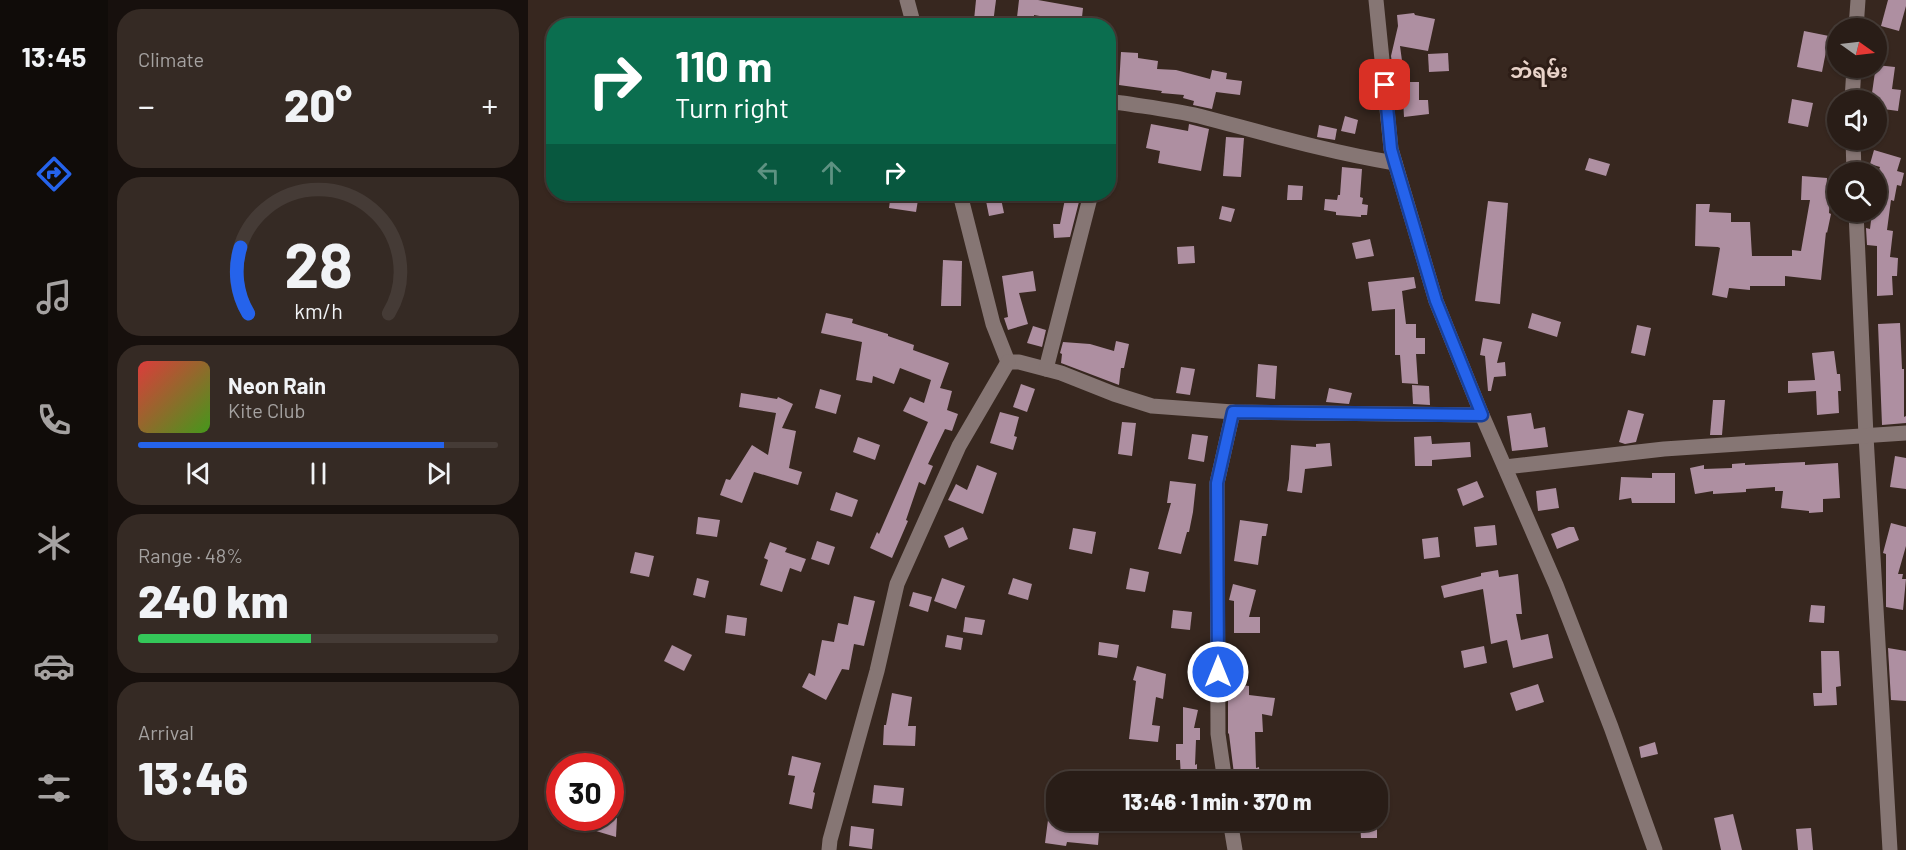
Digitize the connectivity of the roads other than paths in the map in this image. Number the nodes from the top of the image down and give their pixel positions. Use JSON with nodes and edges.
{"nodes":[{"id":1,"x":907,"y":0,"type":"edge"},
{"id":2,"x":1376,"y":0,"type":"edge"},
{"id":3,"x":1858,"y":0,"type":"edge"},
{"id":4,"x":912,"y":18,"type":"edge"},
{"id":5,"x":1857,"y":18,"type":"edge"},
{"id":6,"x":1116,"y":102,"type":"edge"},
{"id":7,"x":1395,"y":163,"type":"junction"},
{"id":8,"x":962,"y":201,"type":"edge"},
{"id":9,"x":1089,"y":201,"type":"edge"},
{"id":10,"x":1856,"y":222,"type":"edge"},
{"id":11,"x":1008,"y":362,"type":"junction"},
{"id":12,"x":1046,"y":369,"type":"junction"},
{"id":13,"x":1233,"y":412,"type":"junction"},
{"id":14,"x":1482,"y":415,"type":"junction"},
{"id":15,"x":1906,"y":433,"type":"edge"},
{"id":16,"x":1866,"y":436,"type":"junction"},
{"id":17,"x":1505,"y":467,"type":"junction"},
{"id":18,"x":1223,"y":771,"type":"edge"},
{"id":19,"x":1232,"y":831,"type":"edge"},
{"id":20,"x":829,"y":850,"type":"edge"},
{"id":21,"x":1235,"y":850,"type":"edge"},
{"id":22,"x":1655,"y":850,"type":"edge"},
{"id":23,"x":1890,"y":850,"type":"edge"}],
"edges":[{"from":1,"to":4,"type":"street"},
{"from":2,"to":7,"type":"street"},
{"from":3,"to":5,"type":"street"},
{"from":6,"to":7,"type":"street"},
{"from":7,"to":14,"type":"street"},
{"from":8,"to":11,"type":"street"},
{"from":9,"to":12,"type":"street"},
{"from":10,"to":16,"type":"street"},
{"from":11,"to":12,"type":"street"},
{"from":11,"to":20,"type":"street"},
{"from":12,"to":13,"type":"street"},
{"from":13,"to":14,"type":"street"},
{"from":13,"to":18,"type":"street"},
{"from":14,"to":17,"type":"street"},
{"from":15,"to":16,"type":"street"},
{"from":16,"to":17,"type":"street"},
{"from":16,"to":23,"type":"street"},
{"from":17,"to":22,"type":"street"},
{"from":19,"to":21,"type":"street"}]}
